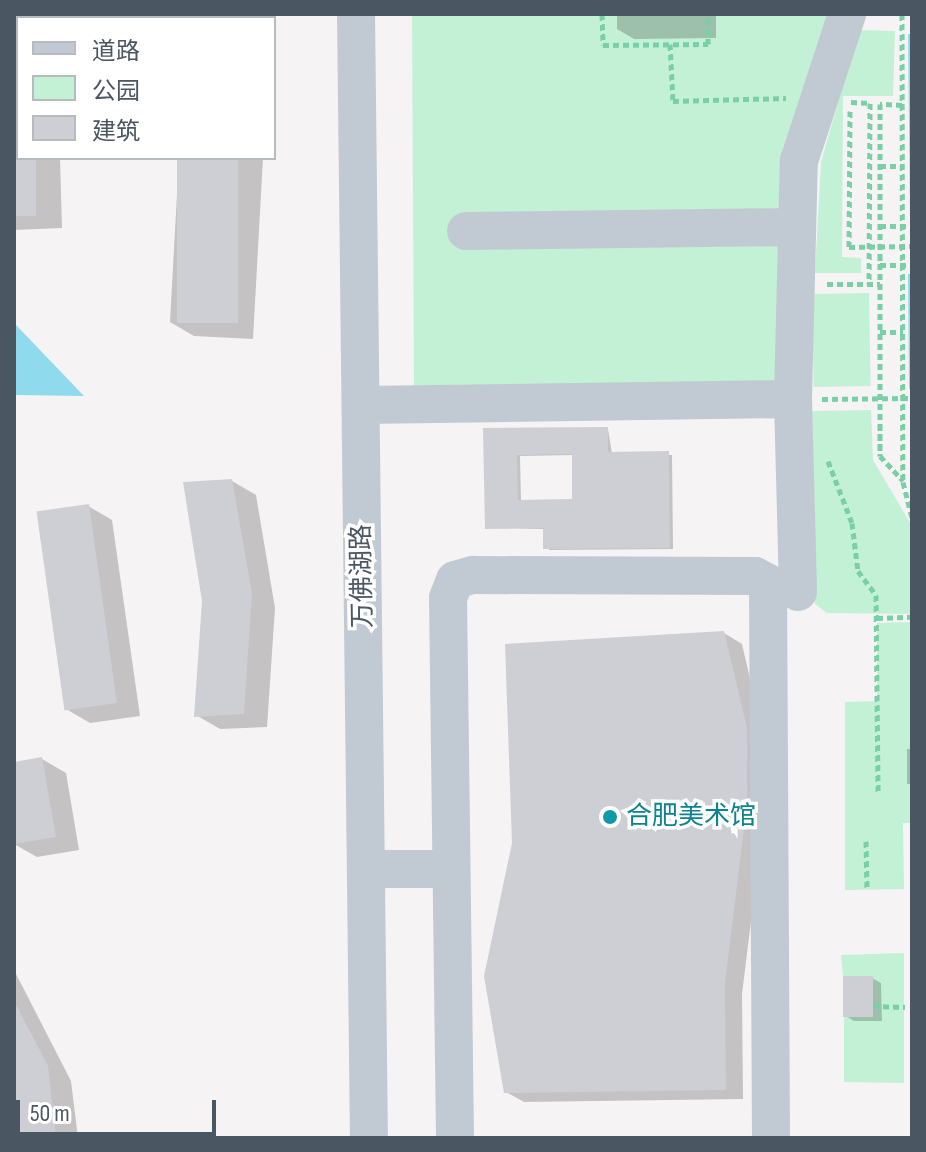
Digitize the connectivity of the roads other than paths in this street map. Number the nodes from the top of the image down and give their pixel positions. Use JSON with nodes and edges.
{"nodes":[{"id":1,"x":356,"y":14,"type":"edge"},
{"id":2,"x":847,"y":14,"type":"edge"},
{"id":3,"x":857,"y":14,"type":"edge"},
{"id":4,"x":793,"y":227,"type":"junction"},
{"id":5,"x":466,"y":231,"type":"dead end"},
{"id":6,"x":793,"y":399,"type":"junction"},
{"id":7,"x":361,"y":405,"type":"junction"},
{"id":8,"x":798,"y":592,"type":"dead end"},
{"id":9,"x":366,"y":869,"type":"junction"},
{"id":10,"x":447,"y":869,"type":"junction"},
{"id":11,"x":369,"y":1138,"type":"edge"},
{"id":12,"x":455,"y":1138,"type":"edge"},
{"id":13,"x":771,"y":1138,"type":"edge"}],
"edges":[{"from":1,"to":7,"type":"street","name":"万佛湖路"},
{"from":2,"to":3,"type":"street"},
{"from":2,"to":4,"type":"street"},
{"from":4,"to":5,"type":"street"},
{"from":4,"to":6,"type":"street"},
{"from":6,"to":7,"type":"street"},
{"from":6,"to":8,"type":"street"},
{"from":7,"to":9,"type":"street","name":"万佛湖路"},
{"from":9,"to":10,"type":"street"},
{"from":9,"to":11,"type":"street","name":"万佛湖路"},
{"from":10,"to":12,"type":"street"},
{"from":10,"to":13,"type":"street"}]}
